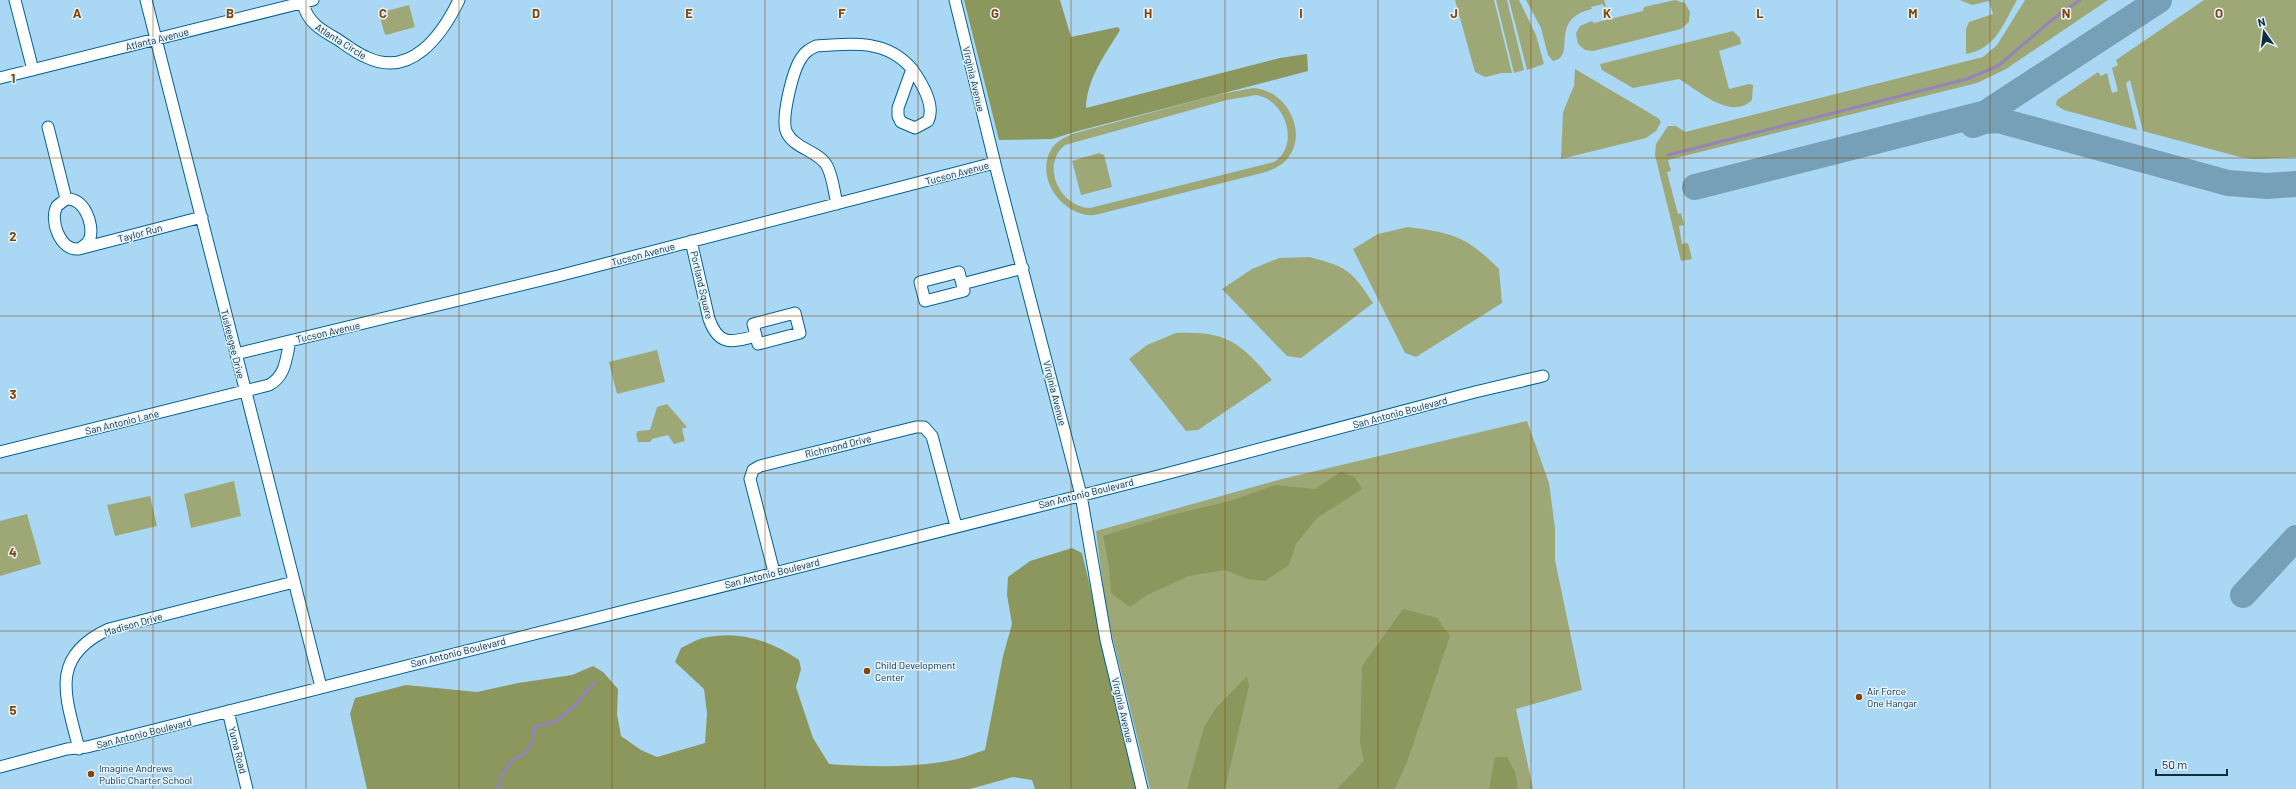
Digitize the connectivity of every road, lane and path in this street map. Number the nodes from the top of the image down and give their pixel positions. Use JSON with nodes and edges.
{"nodes":[{"id":1,"x":15,"y":0,"type":"edge"},
{"id":2,"x":146,"y":0,"type":"edge"},
{"id":3,"x":459,"y":0,"type":"edge"},
{"id":4,"x":955,"y":0,"type":"edge"},
{"id":5,"x":308,"y":1,"type":"edge"},
{"id":6,"x":156,"y":40,"type":"junction"},
{"id":7,"x":912,"y":69,"type":"junction"},
{"id":8,"x":33,"y":70,"type":"junction"},
{"id":9,"x":0,"y":78,"type":"edge"},
{"id":10,"x":48,"y":127,"type":"dead end"},
{"id":11,"x":994,"y":163,"type":"junction"},
{"id":12,"x":66,"y":199,"type":"junction"},
{"id":13,"x":837,"y":204,"type":"junction"},
{"id":14,"x":202,"y":217,"type":"junction"},
{"id":15,"x":691,"y":241,"type":"junction"},
{"id":16,"x":79,"y":249,"type":"junction"},
{"id":17,"x":1023,"y":268,"type":"junction"},
{"id":18,"x":962,"y":284,"type":"dead end"},
{"id":19,"x":756,"y":336,"type":"dead end"},
{"id":20,"x":290,"y":341,"type":"junction"},
{"id":21,"x":236,"y":354,"type":"junction"},
{"id":22,"x":1544,"y":376,"type":"dead end"},
{"id":23,"x":244,"y":391,"type":"junction"},
{"id":24,"x":0,"y":452,"type":"edge"},
{"id":25,"x":1081,"y":495,"type":"junction"},
{"id":26,"x":956,"y":526,"type":"junction"},
{"id":27,"x":774,"y":572,"type":"junction"},
{"id":28,"x":294,"y":582,"type":"junction"},
{"id":29,"x":321,"y":687,"type":"junction"},
{"id":30,"x":228,"y":711,"type":"junction"},
{"id":31,"x":79,"y":749,"type":"junction"},
{"id":32,"x":0,"y":766,"type":"edge"},
{"id":33,"x":247,"y":789,"type":"edge"},
{"id":34,"x":1142,"y":789,"type":"edge"}],
"edges":[{"from":1,"to":8,"type":"street"},
{"from":2,"to":6,"type":"street","name":"Tuskeegee Drive"},
{"from":3,"to":5,"type":"street","name":"Atlanta Circle"},
{"from":4,"to":11,"type":"street","name":"Virginia Avenue"},
{"from":5,"to":6,"type":"street","name":"Atlanta Avenue"},
{"from":6,"to":8,"type":"street","name":"Atlanta Avenue"},
{"from":6,"to":14,"type":"street","name":"Tuskeegee Drive"},
{"from":7,"to":7,"type":"street"},
{"from":7,"to":13,"type":"street"},
{"from":8,"to":9,"type":"street","name":"Atlanta Avenue"},
{"from":10,"to":12,"type":"street"},
{"from":11,"to":13,"type":"street","name":"Tucson Avenue"},
{"from":11,"to":17,"type":"street","name":"Virginia Avenue"},
{"from":12,"to":16,"type":"street"},
{"from":12,"to":16,"type":"street"},
{"from":13,"to":15,"type":"street","name":"Tucson Avenue"},
{"from":14,"to":16,"type":"street","name":"Taylor Run"},
{"from":14,"to":21,"type":"street","name":"Tuskeegee Drive"},
{"from":15,"to":19,"type":"street","name":"Portland Square"},
{"from":15,"to":20,"type":"street","name":"Tucson Avenue"},
{"from":17,"to":18,"type":"street"},
{"from":17,"to":25,"type":"street","name":"Virginia Avenue"},
{"from":20,"to":21,"type":"street","name":"Tucson Avenue"},
{"from":20,"to":23,"type":"street","name":"Tucson Avenue"},
{"from":21,"to":23,"type":"street","name":"Tuskeegee Drive"},
{"from":22,"to":25,"type":"street","name":"San Antonio Boulevard"},
{"from":23,"to":24,"type":"street","name":"San Antonio Lane"},
{"from":23,"to":28,"type":"street","name":"Tuskeegee Drive"},
{"from":25,"to":26,"type":"street","name":"San Antonio Boulevard"},
{"from":25,"to":34,"type":"street","name":"Virginia Avenue"},
{"from":26,"to":27,"type":"street","name":"San Antonio Boulevard"},
{"from":26,"to":27,"type":"street","name":"Richmond Drive"},
{"from":27,"to":29,"type":"street","name":"San Antonio Boulevard"},
{"from":28,"to":29,"type":"street","name":"Tuskeegee Drive"},
{"from":28,"to":31,"type":"street","name":"Madison Drive"},
{"from":29,"to":30,"type":"street","name":"San Antonio Boulevard"},
{"from":30,"to":31,"type":"street","name":"San Antonio Boulevard"},
{"from":30,"to":33,"type":"street","name":"Yuma Road"},
{"from":31,"to":32,"type":"street","name":"San Antonio Boulevard"}]}
